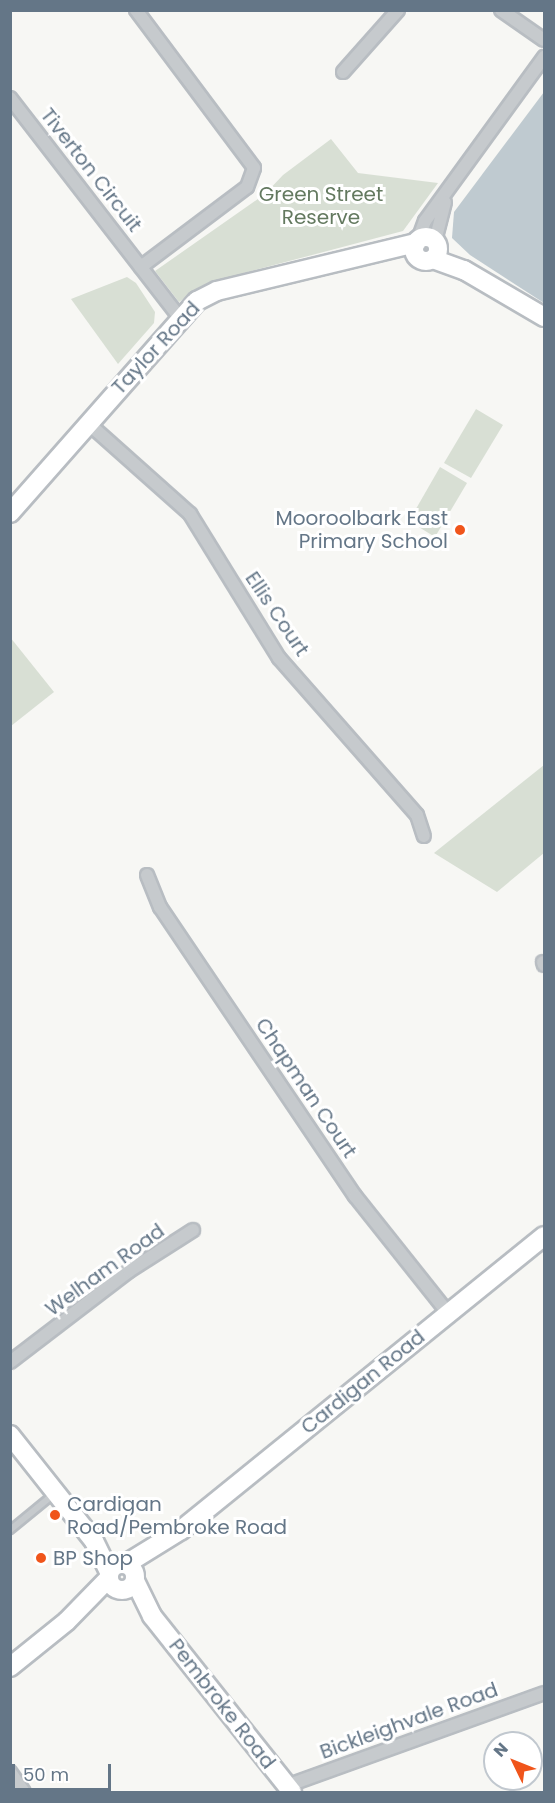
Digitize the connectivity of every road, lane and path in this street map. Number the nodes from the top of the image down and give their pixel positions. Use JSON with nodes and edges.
{"nodes":[{"id":1,"x":136,"y":10,"type":"edge"},
{"id":2,"x":398,"y":10,"type":"edge"},
{"id":3,"x":501,"y":10,"type":"edge"},
{"id":4,"x":544,"y":40,"type":"edge"},
{"id":5,"x":544,"y":57,"type":"edge"},
{"id":6,"x":343,"y":72,"type":"dead end"},
{"id":7,"x":10,"y":98,"type":"edge"},
{"id":8,"x":426,"y":247,"type":"junction"},
{"id":9,"x":141,"y":267,"type":"junction"},
{"id":10,"x":180,"y":317,"type":"junction"},
{"id":11,"x":544,"y":317,"type":"edge"},
{"id":12,"x":88,"y":423,"type":"junction"},
{"id":13,"x":10,"y":513,"type":"edge"},
{"id":14,"x":424,"y":836,"type":"dead end"},
{"id":15,"x":147,"y":875,"type":"dead end"},
{"id":16,"x":193,"y":1230,"type":"dead end"},
{"id":17,"x":544,"y":1236,"type":"edge"},
{"id":18,"x":448,"y":1313,"type":"junction"},
{"id":19,"x":10,"y":1362,"type":"edge"},
{"id":20,"x":10,"y":1435,"type":"edge"},
{"id":21,"x":56,"y":1493,"type":"junction"},
{"id":22,"x":10,"y":1530,"type":"edge"},
{"id":23,"x":121,"y":1577,"type":"junction"},
{"id":24,"x":10,"y":1667,"type":"edge"},
{"id":25,"x":544,"y":1693,"type":"edge"},
{"id":26,"x":10,"y":1772,"type":"edge"},
{"id":27,"x":289,"y":1789,"type":"edge"},
{"id":28,"x":24,"y":1792,"type":"edge"}],
"edges":[{"from":1,"to":9,"type":"street"},
{"from":2,"to":6,"type":"street"},
{"from":3,"to":4,"type":"street"},
{"from":5,"to":8,"type":"street"},
{"from":7,"to":9,"type":"street","name":"Tiverton Circuit"},
{"from":8,"to":10,"type":"street","name":"Taylor Road"},
{"from":8,"to":11,"type":"street"},
{"from":9,"to":10,"type":"street","name":"Tiverton Circuit"},
{"from":10,"to":12,"type":"street","name":"Taylor Road"},
{"from":12,"to":13,"type":"street","name":"Taylor Road"},
{"from":12,"to":14,"type":"street","name":"Ellis Court"},
{"from":15,"to":18,"type":"street","name":"Chapman Court"},
{"from":16,"to":19,"type":"street","name":"Welham Road"},
{"from":17,"to":18,"type":"street","name":"Cardigan Road"},
{"from":18,"to":23,"type":"street","name":"Cardigan Road"},
{"from":20,"to":21,"type":"street","name":"Pembroke Road"},
{"from":21,"to":22,"type":"lane"},
{"from":21,"to":23,"type":"street","name":"Pembroke Road"},
{"from":23,"to":24,"type":"street","name":"Cardigan Road"},
{"from":23,"to":27,"type":"street","name":"Pembroke Road"},
{"from":25,"to":27,"type":"street","name":"Bickleighvale Road"},
{"from":26,"to":28,"type":"street"}]}
